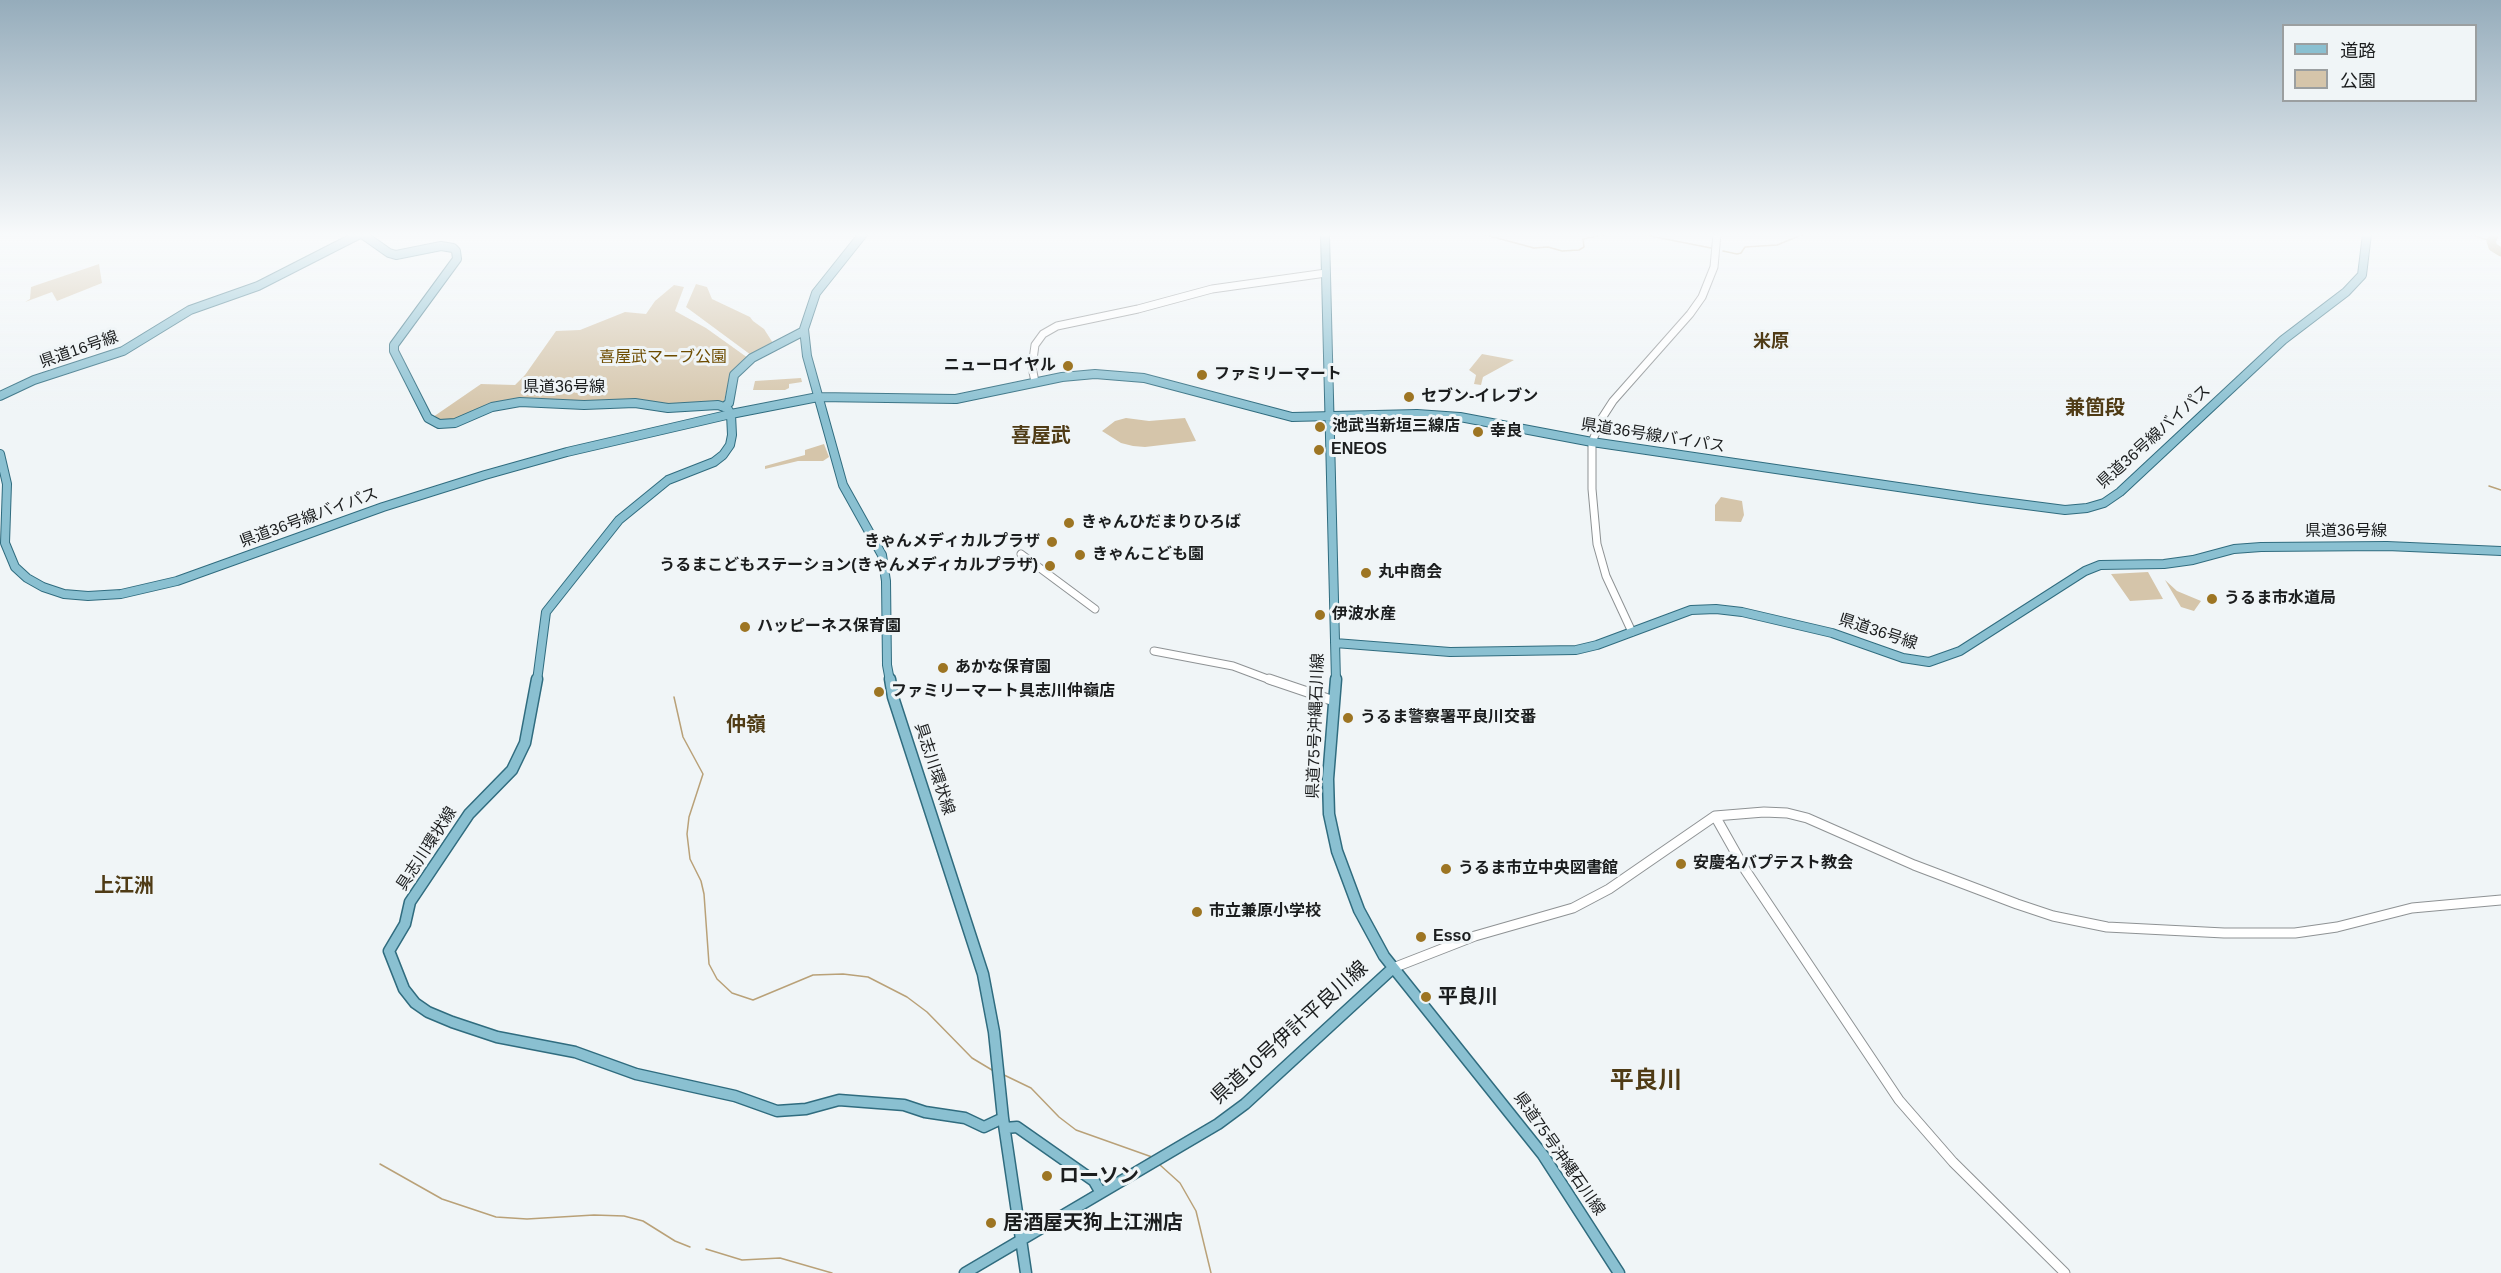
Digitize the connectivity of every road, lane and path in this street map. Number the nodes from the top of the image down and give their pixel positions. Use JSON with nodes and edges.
{"nodes":[{"id":1,"x":237,"y":293,"type":"edge"},
{"id":2,"x":432,"y":293,"type":"edge"},
{"id":3,"x":817,"y":293,"type":"edge"},
{"id":4,"x":1196,"y":293,"type":"edge"},
{"id":5,"x":1326,"y":293,"type":"edge"},
{"id":6,"x":1703,"y":293,"type":"edge"},
{"id":7,"x":2344,"y":293,"type":"edge"},
{"id":8,"x":804,"y":331,"type":"junction"},
{"id":9,"x":1035,"y":382,"type":"junction"},
{"id":10,"x":0,"y":396,"type":"edge"},
{"id":11,"x":818,"y":397,"type":"junction"},
{"id":12,"x":728,"y":410,"type":"junction"},
{"id":13,"x":1329,"y":417,"type":"junction"},
{"id":14,"x":1592,"y":442,"type":"junction"},
{"id":15,"x":0,"y":454,"type":"edge"},
{"id":16,"x":2501,"y":551,"type":"edge"},
{"id":17,"x":1021,"y":554,"type":"dead end"},
{"id":18,"x":1095,"y":609,"type":"dead end"},
{"id":19,"x":1632,"y":632,"type":"junction"},
{"id":20,"x":1335,"y":643,"type":"junction"},
{"id":21,"x":1154,"y":651,"type":"dead end"},
{"id":22,"x":1334,"y":701,"type":"junction"},
{"id":23,"x":1714,"y":816,"type":"junction"},
{"id":24,"x":2501,"y":900,"type":"edge"},
{"id":25,"x":1393,"y":968,"type":"junction"},
{"id":26,"x":1004,"y":1123,"type":"junction"},
{"id":27,"x":1101,"y":1193,"type":"junction"},
{"id":28,"x":1022,"y":1240,"type":"junction"},
{"id":29,"x":965,"y":1273,"type":"edge"},
{"id":30,"x":1026,"y":1273,"type":"edge"},
{"id":31,"x":1619,"y":1273,"type":"edge"},
{"id":32,"x":2065,"y":1273,"type":"edge"}],
"edges":[{"from":1,"to":10,"type":"main road","name":"県道16号線"},
{"from":2,"to":12,"type":"main road","name":"県道36号線"},
{"from":3,"to":8,"type":"main road","name":"具志川環状線"},
{"from":4,"to":9,"type":"street"},
{"from":5,"to":13,"type":"main road","name":"県道75号沖縄石川線"},
{"from":6,"to":14,"type":"street"},
{"from":7,"to":14,"type":"main road","name":"県道36号線バイパス"},
{"from":8,"to":11,"type":"main road","name":"具志川環状線"},
{"from":8,"to":12,"type":"main road","name":"具志川環状線"},
{"from":9,"to":11,"type":"main road","name":"県道36号線バイパス"},
{"from":9,"to":13,"type":"main road","name":"県道36号線バイパス"},
{"from":11,"to":12,"type":"main road","name":"県道36号線"},
{"from":11,"to":26,"type":"main road","name":"具志川環状線"},
{"from":12,"to":15,"type":"main road","name":"県道36号線バイパス"},
{"from":12,"to":26,"type":"main road","name":"具志川環状線"},
{"from":13,"to":14,"type":"main road","name":"県道36号線バイパス"},
{"from":13,"to":20,"type":"main road","name":"県道75号沖縄石川線"},
{"from":14,"to":19,"type":"street"},
{"from":16,"to":19,"type":"main road","name":"県道36号線"},
{"from":17,"to":18,"type":"street"},
{"from":19,"to":20,"type":"main road","name":"県道36号線"},
{"from":20,"to":22,"type":"main road","name":"県道75号沖縄石川線"},
{"from":21,"to":22,"type":"street"},
{"from":22,"to":25,"type":"main road","name":"県道75号沖縄石川線"},
{"from":23,"to":24,"type":"street"},
{"from":23,"to":25,"type":"street"},
{"from":23,"to":32,"type":"street"},
{"from":25,"to":27,"type":"main road","name":"県道10号伊計平良川線"},
{"from":25,"to":31,"type":"main road","name":"県道75号沖縄石川線"},
{"from":26,"to":27,"type":"main road","name":"具志川環状線"},
{"from":26,"to":28,"type":"main road","name":"具志川環状線"},
{"from":27,"to":28,"type":"main road","name":"県道10号伊計平良川線"},
{"from":28,"to":29,"type":"main road","name":"県道10号伊計平良川線"},
{"from":28,"to":30,"type":"main road","name":"具志川環状線"}]}
